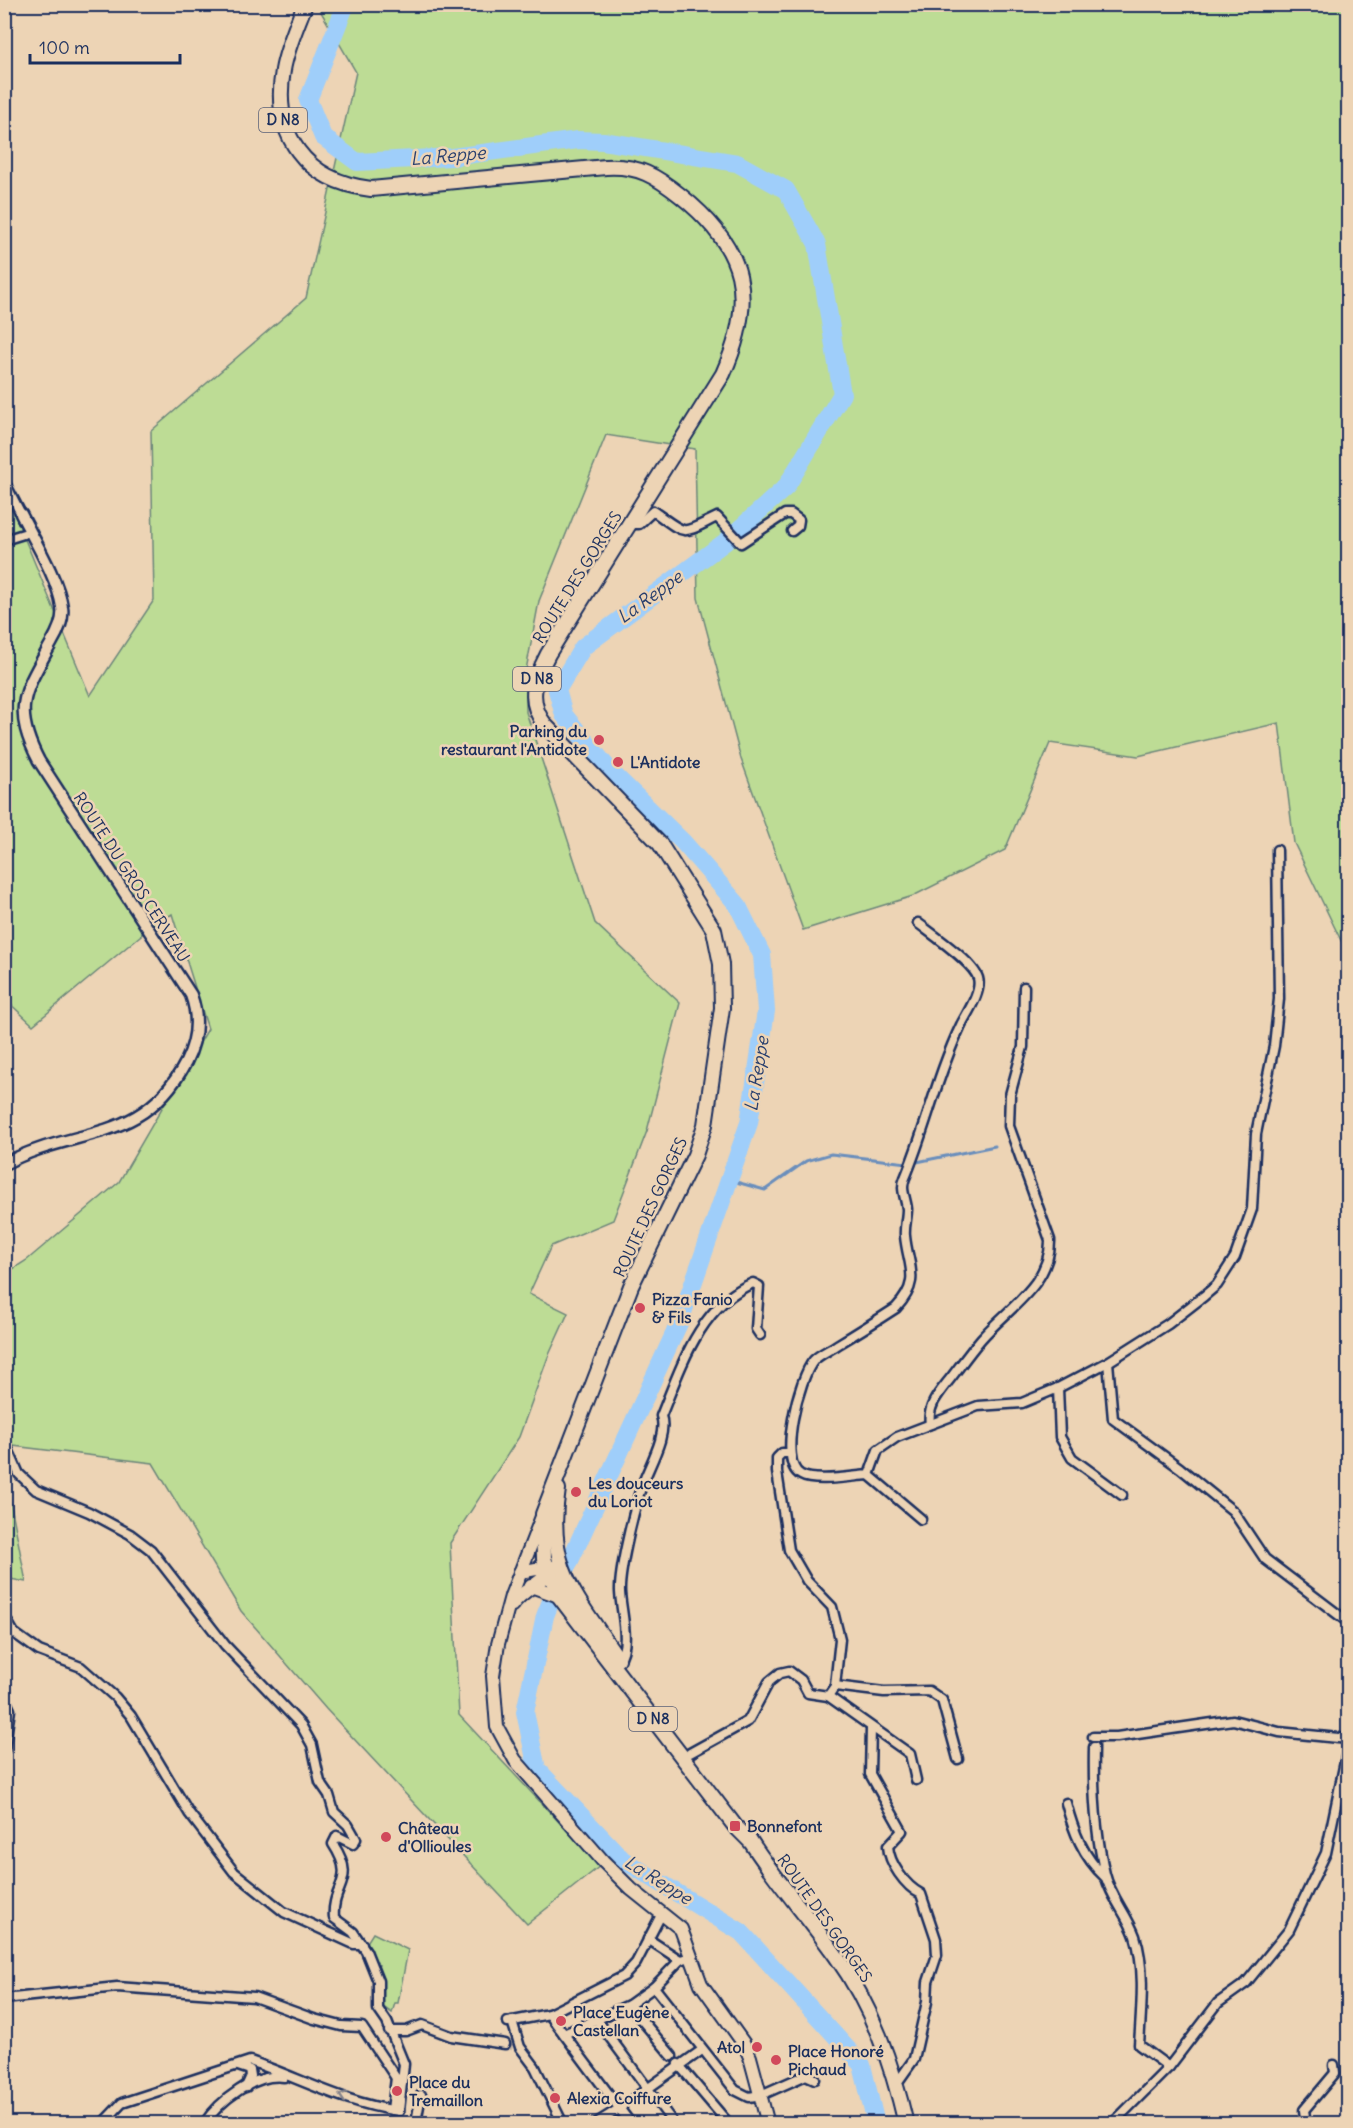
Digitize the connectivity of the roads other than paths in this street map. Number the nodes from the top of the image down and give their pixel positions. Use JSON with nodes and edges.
{"nodes":[{"id":1,"x":305,"y":4,"type":"edge"},
{"id":2,"x":4,"y":481,"type":"edge"},
{"id":3,"x":21,"y":514,"type":"joint"},
{"id":4,"x":629,"y":524,"type":"junction"},
{"id":5,"x":792,"y":531,"type":"dead end"},
{"id":6,"x":30,"y":532,"type":"junction"},
{"id":7,"x":4,"y":540,"type":"edge"},
{"id":8,"x":1277,"y":850,"type":"dead end"},
{"id":9,"x":918,"y":922,"type":"dead end"},
{"id":10,"x":1024,"y":987,"type":"dead end"},
{"id":11,"x":4,"y":1164,"type":"edge"},
{"id":12,"x":760,"y":1335,"type":"dead end"},
{"id":13,"x":1108,"y":1362,"type":"junction"},
{"id":14,"x":1058,"y":1388,"type":"junction"},
{"id":15,"x":930,"y":1424,"type":"junction"},
{"id":16,"x":4,"y":1440,"type":"edge"},
{"id":17,"x":790,"y":1453,"type":"junction"},
{"id":18,"x":563,"y":1463,"type":"junction"},
{"id":19,"x":869,"y":1475,"type":"junction"},
{"id":20,"x":1122,"y":1495,"type":"dead end"},
{"id":21,"x":543,"y":1514,"type":"junction"},
{"id":22,"x":921,"y":1519,"type":"dead end"},
{"id":23,"x":552,"y":1569,"type":"junction"},
{"id":24,"x":520,"y":1572,"type":"junction"},
{"id":25,"x":531,"y":1586,"type":"junction"},
{"id":26,"x":559,"y":1596,"type":"junction"},
{"id":27,"x":506,"y":1614,"type":"junction"},
{"id":28,"x":4,"y":1616,"type":"edge"},
{"id":29,"x":1348,"y":1622,"type":"edge"},
{"id":30,"x":619,"y":1660,"type":"junction"},
{"id":31,"x":835,"y":1686,"type":"junction"},
{"id":32,"x":828,"y":1696,"type":"junction"},
{"id":33,"x":4,"y":1697,"type":"edge"},
{"id":34,"x":871,"y":1728,"type":"junction"},
{"id":35,"x":1093,"y":1737,"type":"dead end"},
{"id":36,"x":1348,"y":1739,"type":"edge"},
{"id":37,"x":1094,"y":1747,"type":"dead end"},
{"id":38,"x":1348,"y":1747,"type":"edge"},
{"id":39,"x":4,"y":1750,"type":"edge"},
{"id":40,"x":690,"y":1754,"type":"junction"},
{"id":41,"x":958,"y":1759,"type":"dead end"},
{"id":42,"x":916,"y":1780,"type":"dead end"},
{"id":43,"x":1065,"y":1803,"type":"dead end"},
{"id":44,"x":750,"y":1840,"type":"junction"},
{"id":45,"x":1105,"y":1877,"type":"junction"},
{"id":46,"x":662,"y":1913,"type":"junction"},
{"id":47,"x":648,"y":1939,"type":"junction"},
{"id":48,"x":362,"y":1944,"type":"junction"},
{"id":49,"x":685,"y":1959,"type":"junction"},
{"id":50,"x":584,"y":1984,"type":"dead end"},
{"id":51,"x":654,"y":1987,"type":"junction"},
{"id":52,"x":581,"y":1998,"type":"junction"},
{"id":53,"x":4,"y":1999,"type":"edge"},
{"id":54,"x":629,"y":2005,"type":"junction"},
{"id":55,"x":549,"y":2014,"type":"junction"},
{"id":56,"x":597,"y":2020,"type":"junction"},
{"id":57,"x":389,"y":2031,"type":"junction"},
{"id":58,"x":564,"y":2034,"type":"junction"},
{"id":59,"x":506,"y":2044,"type":"tunnel mouth"},
{"id":60,"x":702,"y":2049,"type":"junction"},
{"id":61,"x":672,"y":2056,"type":"dead end"},
{"id":62,"x":679,"y":2064,"type":"junction"},
{"id":63,"x":232,"y":2065,"type":"junction"},
{"id":64,"x":1334,"y":2065,"type":"dead end"},
{"id":65,"x":1169,"y":2067,"type":"junction"},
{"id":66,"x":287,"y":2077,"type":"junction"},
{"id":67,"x":400,"y":2078,"type":"junction"},
{"id":68,"x":815,"y":2079,"type":"dead end"},
{"id":69,"x":897,"y":2083,"type":"junction"},
{"id":70,"x":246,"y":2087,"type":"junction"},
{"id":71,"x":647,"y":2089,"type":"junction"},
{"id":72,"x":421,"y":2095,"type":"dead end"},
{"id":73,"x":761,"y":2095,"type":"junction"},
{"id":74,"x":633,"y":2099,"type":"dead end"},
{"id":75,"x":621,"y":2108,"type":"junction"},
{"id":76,"x":764,"y":2109,"type":"junction"},
{"id":77,"x":396,"y":2110,"type":"junction"},
{"id":78,"x":406,"y":2123,"type":"edge"},
{"id":79,"x":102,"y":2124,"type":"edge"},
{"id":80,"x":204,"y":2124,"type":"edge"},
{"id":81,"x":563,"y":2124,"type":"edge"},
{"id":82,"x":595,"y":2124,"type":"edge"},
{"id":83,"x":631,"y":2124,"type":"edge"},
{"id":84,"x":674,"y":2124,"type":"edge"},
{"id":85,"x":729,"y":2124,"type":"edge"},
{"id":86,"x":760,"y":2124,"type":"edge"},
{"id":87,"x":768,"y":2124,"type":"edge"},
{"id":88,"x":906,"y":2124,"type":"edge"},
{"id":89,"x":1112,"y":2124,"type":"edge"},
{"id":90,"x":1306,"y":2124,"type":"edge"}],
"edges":[{"from":1,"to":4,"type":"main road","name":"ROUTE DES GORGES","number":"D N8"},
{"from":2,"to":3,"type":"street"},
{"from":3,"to":6,"type":"street","name":"ROUTE DU GROS CERVEAU"},
{"from":4,"to":5,"type":"street"},
{"from":4,"to":18,"type":"main road","name":"ROUTE DES GORGES","number":"D N8"},
{"from":6,"to":7,"type":"street"},
{"from":6,"to":11,"type":"street","name":"ROUTE DU GROS CERVEAU"},
{"from":8,"to":13,"type":"street"},
{"from":9,"to":17,"type":"street"},
{"from":10,"to":15,"type":"street"},
{"from":12,"to":30,"type":"street"},
{"from":13,"to":14,"type":"street"},
{"from":13,"to":29,"type":"street"},
{"from":14,"to":15,"type":"street"},
{"from":14,"to":20,"type":"street"},
{"from":15,"to":19,"type":"street"},
{"from":16,"to":48,"type":"street"},
{"from":17,"to":19,"type":"street"},
{"from":17,"to":31,"type":"street"},
{"from":18,"to":21,"type":"main road","name":"ROUTE DES GORGES","number":"D N8"},
{"from":18,"to":23,"type":"main road","name":"ROUTE DES GORGES","number":"D N8"},
{"from":19,"to":22,"type":"street"},
{"from":21,"to":23,"type":"main road","name":"ROUTE DES GORGES","number":"D N8"},
{"from":21,"to":24,"type":"main road"},
{"from":23,"to":24,"type":"main road"},
{"from":23,"to":25,"type":"main road"},
{"from":23,"to":26,"type":"main road","name":"ROUTE DES GORGES","number":"D N8"},
{"from":23,"to":30,"type":"main road","name":"ROUTE DES GORGES","number":"D N8"},
{"from":24,"to":27,"type":"main road"},
{"from":25,"to":26,"type":"main road"},
{"from":25,"to":27,"type":"main road"},
{"from":26,"to":44,"type":"main road","name":"ROUTE DES GORGES","number":"D N8"},
{"from":27,"to":46,"type":"main road"},
{"from":28,"to":48,"type":"street"},
{"from":30,"to":40,"type":"main road","name":"ROUTE DES GORGES","number":"D N8"},
{"from":31,"to":32,"type":"street"},
{"from":31,"to":41,"type":"street"},
{"from":32,"to":34,"type":"street"},
{"from":32,"to":40,"type":"street"},
{"from":33,"to":39,"type":"street"},
{"from":34,"to":42,"type":"street"},
{"from":34,"to":69,"type":"street"},
{"from":35,"to":36,"type":"street"},
{"from":37,"to":45,"type":"street"},
{"from":38,"to":65,"type":"street"},
{"from":40,"to":44,"type":"main road","name":"ROUTE DES GORGES","number":"D N8"},
{"from":43,"to":45,"type":"street"},
{"from":44,"to":69,"type":"main road","name":"ROUTE DES GORGES","number":"D N8"},
{"from":45,"to":65,"type":"street"},
{"from":46,"to":47,"type":"street"},
{"from":46,"to":49,"type":"main road"},
{"from":47,"to":49,"type":"street"},
{"from":47,"to":52,"type":"street"},
{"from":48,"to":57,"type":"street"},
{"from":49,"to":51,"type":"street"},
{"from":49,"to":73,"type":"main road"},
{"from":50,"to":52,"type":"street"},
{"from":51,"to":54,"type":"street"},
{"from":51,"to":60,"type":"street"},
{"from":52,"to":55,"type":"street"},
{"from":53,"to":67,"type":"street"},
{"from":54,"to":56,"type":"street"},
{"from":54,"to":61,"type":"street"},
{"from":55,"to":58,"type":"street"},
{"from":55,"to":81,"type":"street"},
{"from":56,"to":58,"type":"street"},
{"from":56,"to":71,"type":"street"},
{"from":57,"to":59,"type":"street"},
{"from":57,"to":67,"type":"street"},
{"from":58,"to":75,"type":"street"},
{"from":60,"to":62,"type":"street"},
{"from":60,"to":73,"type":"street"},
{"from":62,"to":71,"type":"street"},
{"from":62,"to":85,"type":"street"},
{"from":63,"to":66,"type":"street"},
{"from":63,"to":70,"type":"street"},
{"from":63,"to":79,"type":"street"},
{"from":64,"to":90,"type":"street"},
{"from":65,"to":89,"type":"street"},
{"from":66,"to":70,"type":"street"},
{"from":77,"to":66,"type":"street","one_way":true},
{"from":67,"to":77,"type":"street"},
{"from":68,"to":73,"type":"street"},
{"from":69,"to":88,"type":"main road","number":"D N8"},
{"from":70,"to":80,"type":"street"},
{"from":71,"to":74,"type":"street"},
{"from":71,"to":84,"type":"street"},
{"from":72,"to":78,"type":"street"},
{"from":73,"to":76,"type":"main road"},
{"from":75,"to":82,"type":"street"},
{"from":75,"to":83,"type":"street"},
{"from":76,"to":86,"type":"main road"},
{"from":76,"to":87,"type":"main road"},
{"from":77,"to":78,"type":"street"}]}
